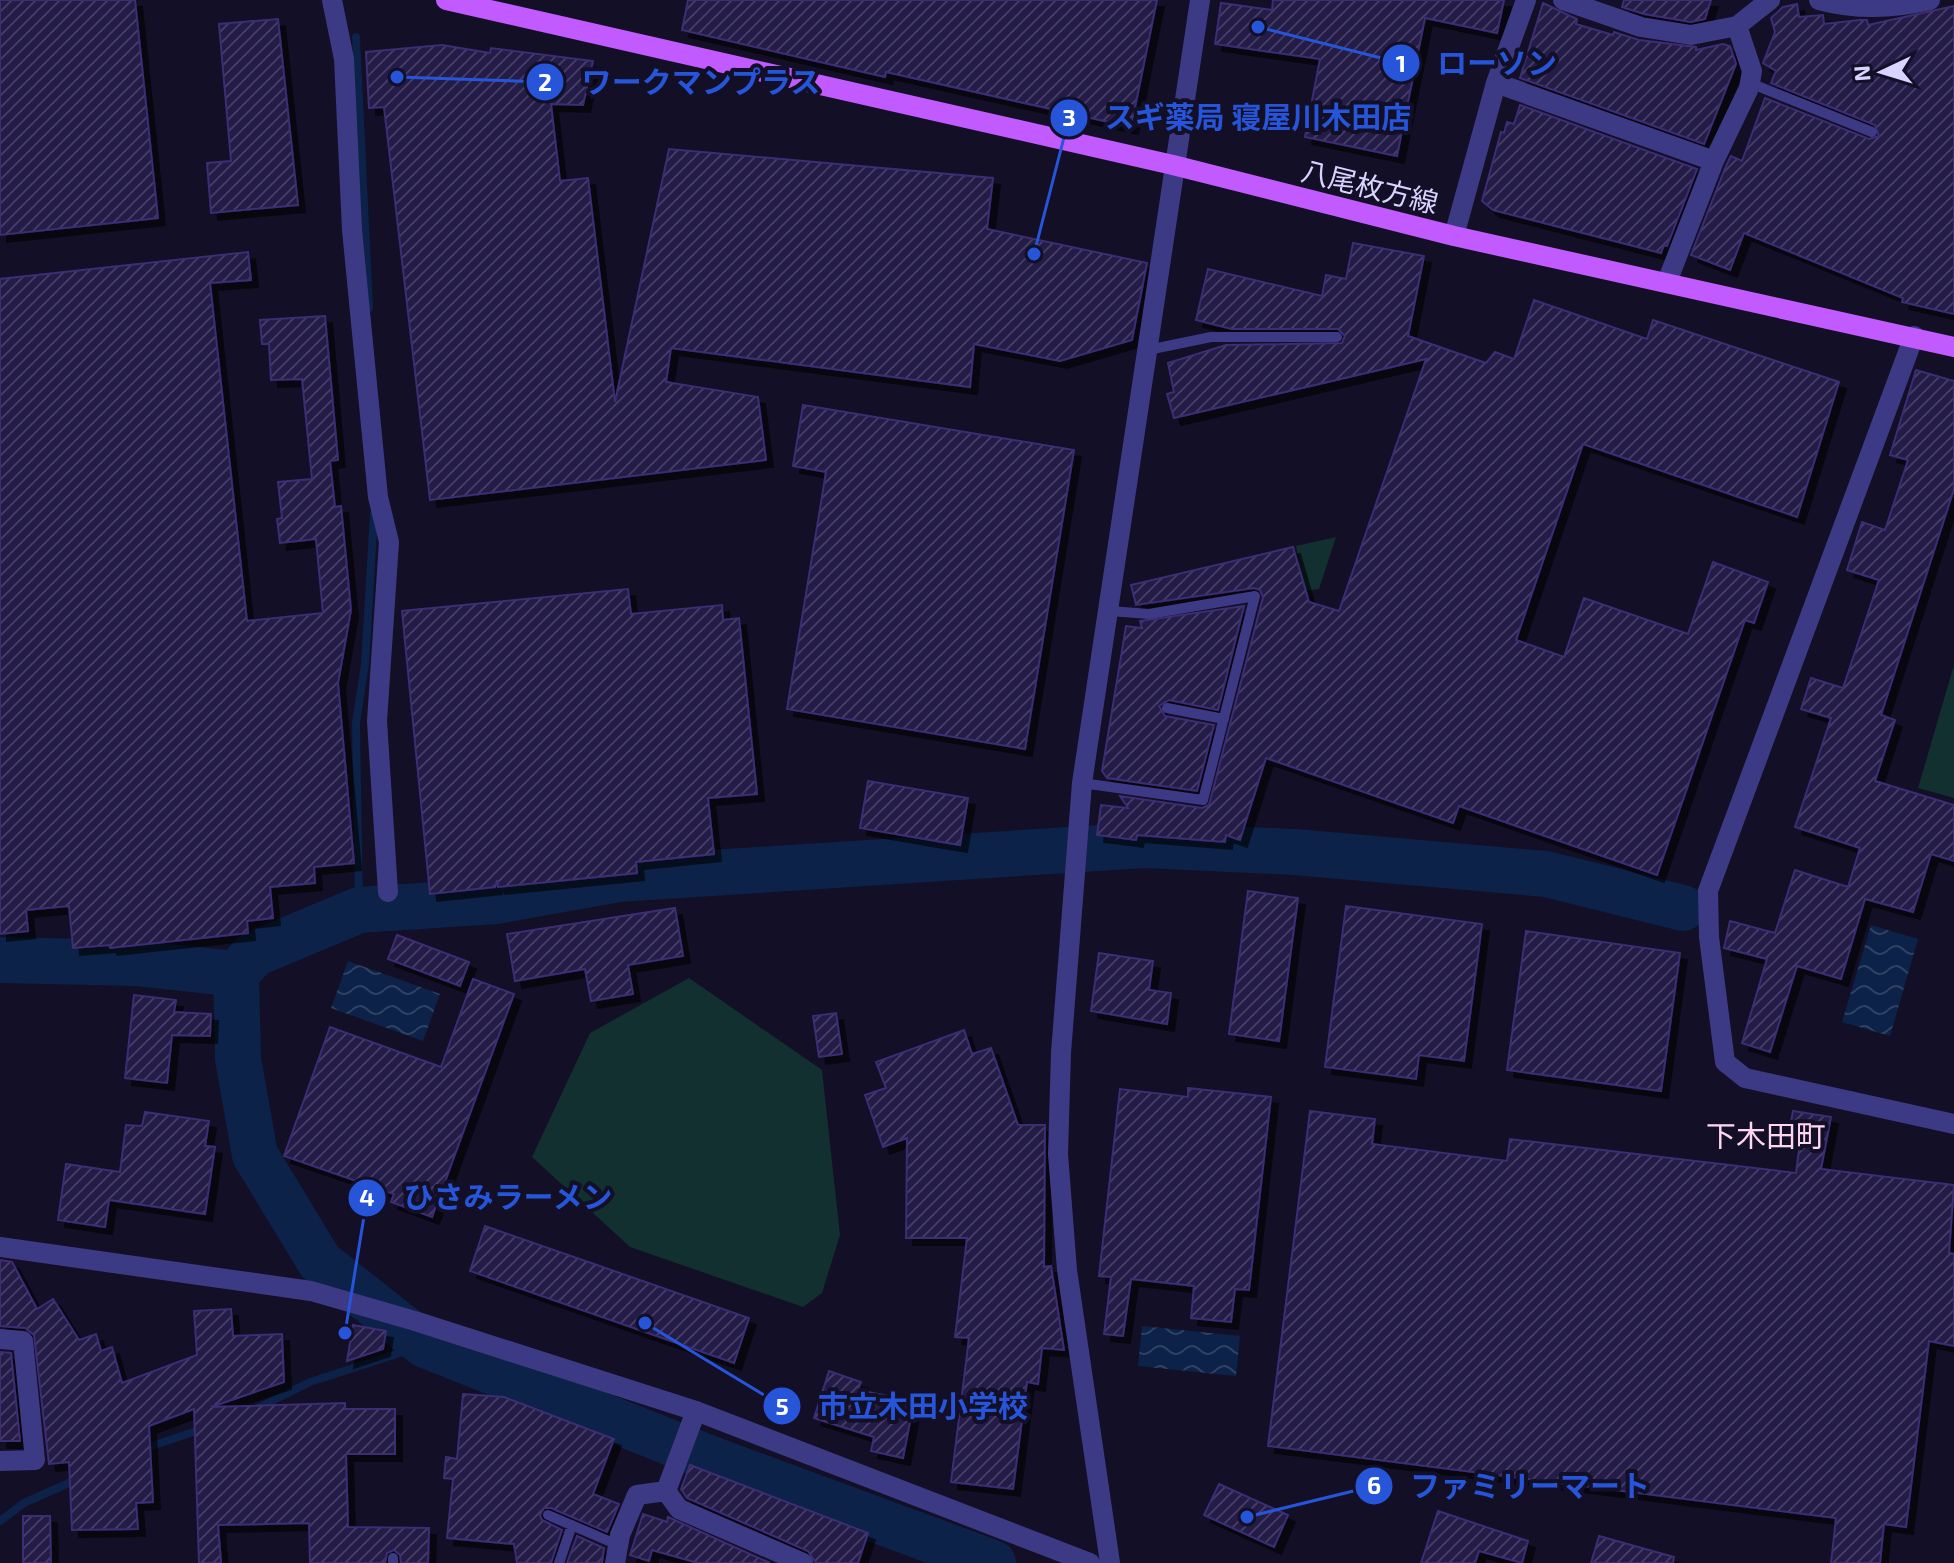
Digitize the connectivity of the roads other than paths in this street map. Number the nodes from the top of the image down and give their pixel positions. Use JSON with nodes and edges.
{"nodes":[{"id":1,"x":332,"y":0,"type":"edge"},
{"id":2,"x":446,"y":0,"type":"edge"},
{"id":3,"x":1200,"y":0,"type":"edge"},
{"id":4,"x":1526,"y":0,"type":"edge"},
{"id":5,"x":1563,"y":0,"type":"edge"},
{"id":6,"x":1770,"y":0,"type":"edge"},
{"id":7,"x":1819,"y":0,"type":"edge"},
{"id":8,"x":1930,"y":0,"type":"edge"},
{"id":9,"x":1737,"y":26,"type":"junction"},
{"id":10,"x":1496,"y":83,"type":"junction"},
{"id":11,"x":1750,"y":83,"type":"junction"},
{"id":12,"x":1872,"y":132,"type":"dead end"},
{"id":13,"x":1714,"y":161,"type":"junction"},
{"id":14,"x":1173,"y":165,"type":"junction"},
{"id":15,"x":1454,"y":236,"type":"junction"},
{"id":16,"x":1667,"y":282,"type":"junction"},
{"id":17,"x":1914,"y":336,"type":"junction"},
{"id":18,"x":1337,"y":337,"type":"dead end"},
{"id":19,"x":1954,"y":347,"type":"edge"},
{"id":20,"x":1148,"y":350,"type":"junction"},
{"id":21,"x":1110,"y":611,"type":"junction"},
{"id":22,"x":1167,"y":708,"type":"dead end"},
{"id":23,"x":1224,"y":719,"type":"junction"},
{"id":24,"x":1082,"y":783,"type":"junction"},
{"id":25,"x":388,"y":892,"type":"dead end"},
{"id":26,"x":1954,"y":1124,"type":"edge"},
{"id":27,"x":0,"y":1247,"type":"edge"},
{"id":28,"x":0,"y":1339,"type":"edge"},
{"id":29,"x":696,"y":1411,"type":"junction"},
{"id":30,"x":0,"y":1461,"type":"edge"},
{"id":31,"x":666,"y":1491,"type":"junction"},
{"id":32,"x":548,"y":1515,"type":"dead end"},
{"id":33,"x":572,"y":1525,"type":"junction"},
{"id":34,"x":616,"y":1554,"type":"edge"},
{"id":35,"x":559,"y":1563,"type":"edge"},
{"id":36,"x":803,"y":1563,"type":"edge"},
{"id":37,"x":1090,"y":1563,"type":"edge"},
{"id":38,"x":1110,"y":1563,"type":"edge"}],
"edges":[{"from":1,"to":25,"type":"street"},
{"from":2,"to":14,"type":"main road","name":"八尾枚方線"},
{"from":3,"to":14,"type":"street"},
{"from":4,"to":10,"type":"street"},
{"from":5,"to":9,"type":"street"},
{"from":6,"to":9,"type":"street"},
{"from":7,"to":8,"type":"street"},
{"from":9,"to":11,"type":"street"},
{"from":10,"to":13,"type":"street"},
{"from":10,"to":15,"type":"street"},
{"from":11,"to":12,"type":"lane"},
{"from":11,"to":13,"type":"street"},
{"from":13,"to":16,"type":"street"},
{"from":14,"to":15,"type":"main road","name":"八尾枚方線"},
{"from":14,"to":20,"type":"street"},
{"from":15,"to":16,"type":"main road","name":"八尾枚方線"},
{"from":16,"to":17,"type":"main road","name":"八尾枚方線"},
{"from":17,"to":19,"type":"main road","name":"八尾枚方線"},
{"from":17,"to":26,"type":"street"},
{"from":18,"to":20,"type":"lane"},
{"from":20,"to":21,"type":"street"},
{"from":21,"to":23,"type":"lane"},
{"from":21,"to":24,"type":"street"},
{"from":22,"to":23,"type":"lane"},
{"from":23,"to":24,"type":"lane"},
{"from":24,"to":38,"type":"street"},
{"from":27,"to":29,"type":"street"},
{"from":28,"to":30,"type":"street"},
{"from":29,"to":31,"type":"street"},
{"from":29,"to":37,"type":"street"},
{"from":31,"to":34,"type":"street"},
{"from":31,"to":36,"type":"street"},
{"from":32,"to":33,"type":"lane"},
{"from":33,"to":34,"type":"lane"},
{"from":33,"to":35,"type":"lane"}]}
